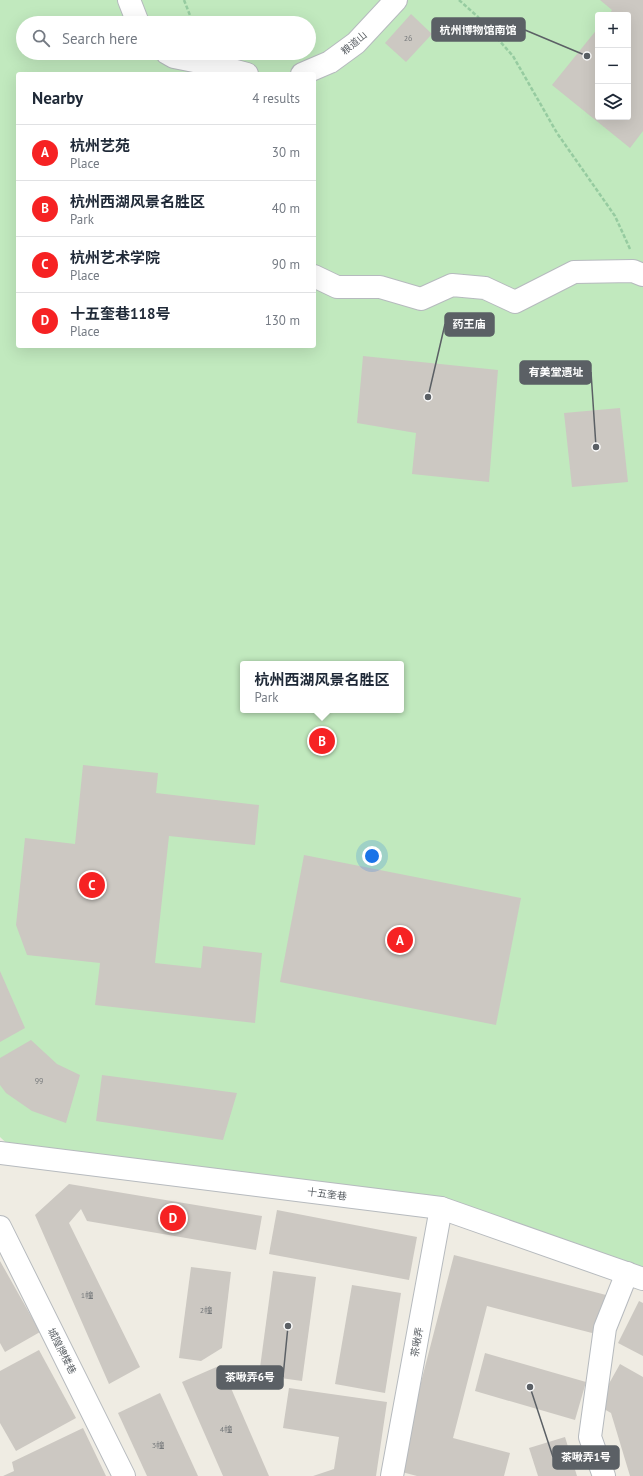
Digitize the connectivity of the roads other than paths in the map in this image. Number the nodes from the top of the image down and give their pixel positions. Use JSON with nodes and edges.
{"nodes":[{"id":1,"x":129,"y":0,"type":"edge"},
{"id":2,"x":396,"y":0,"type":"edge"},
{"id":3,"x":135,"y":16,"type":"edge"},
{"id":4,"x":189,"y":60,"type":"edge"},
{"id":5,"x":239,"y":72,"type":"edge"},
{"id":6,"x":307,"y":72,"type":"edge"},
{"id":7,"x":643,"y":275,"type":"edge"},
{"id":8,"x":316,"y":277,"type":"edge"},
{"id":9,"x":0,"y":1152,"type":"edge"},
{"id":10,"x":441,"y":1208,"type":"junction"},
{"id":11,"x":0,"y":1227,"type":"edge"},
{"id":12,"x":635,"y":1276,"type":"edge"},
{"id":13,"x":124,"y":1476,"type":"edge"},
{"id":14,"x":392,"y":1476,"type":"edge"},
{"id":15,"x":604,"y":1476,"type":"edge"}],
"edges":[{"from":1,"to":3,"type":"street"},
{"from":2,"to":6,"type":"street","name":"粮道山"},
{"from":4,"to":5,"type":"street"},
{"from":7,"to":8,"type":"street"},
{"from":9,"to":10,"type":"street","name":"十五奎巷"},
{"from":10,"to":12,"type":"street","name":"十五奎巷"},
{"from":10,"to":14,"type":"street","name":"茶啾弄"},
{"from":11,"to":13,"type":"street","name":"城隍牌楼巷"},
{"from":12,"to":15,"type":"street"}]}
